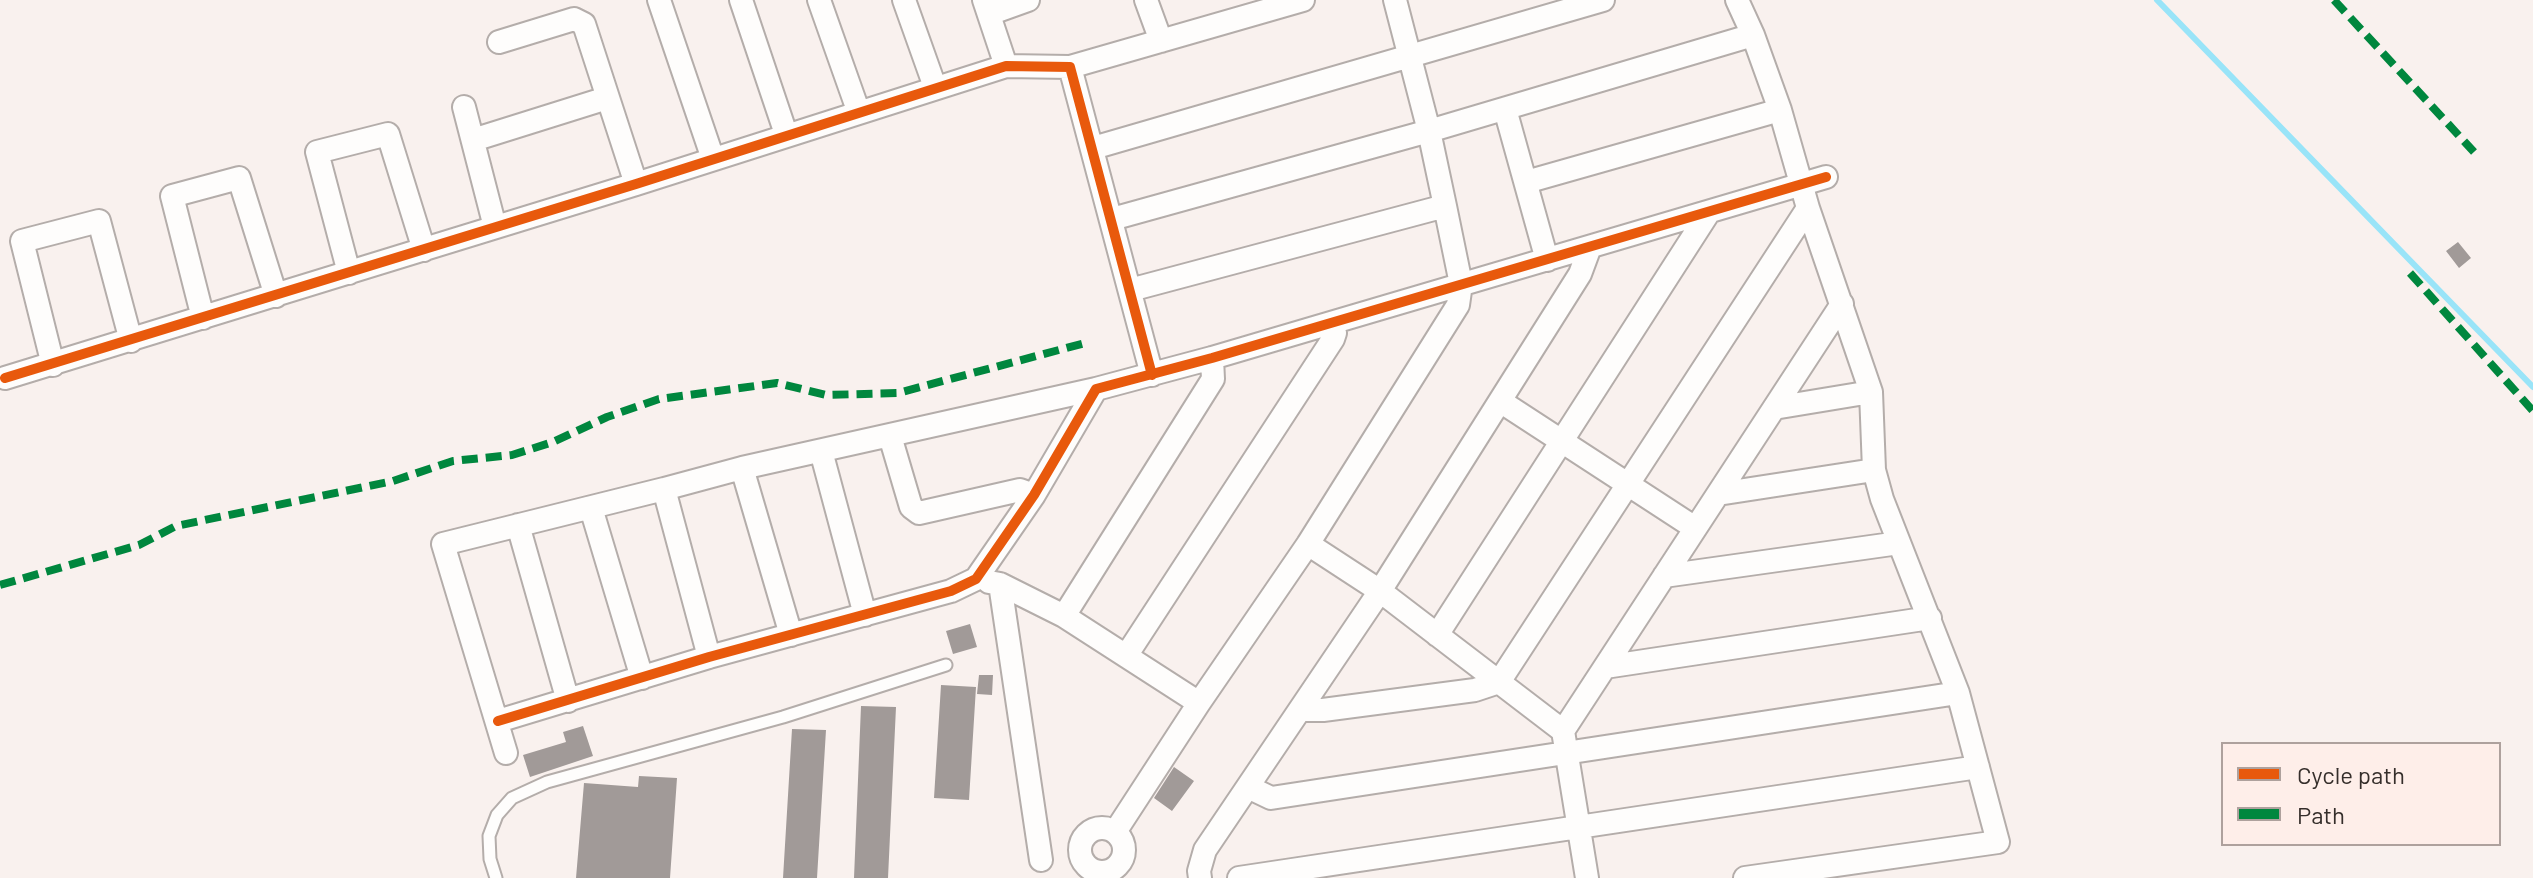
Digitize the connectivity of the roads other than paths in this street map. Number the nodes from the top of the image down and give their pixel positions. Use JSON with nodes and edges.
{"nodes":[{"id":1,"x":659,"y":0,"type":"edge"},
{"id":2,"x":741,"y":0,"type":"edge"},
{"id":3,"x":819,"y":0,"type":"edge"},
{"id":4,"x":904,"y":0,"type":"edge"},
{"id":5,"x":1028,"y":0,"type":"edge"},
{"id":6,"x":1146,"y":0,"type":"edge"},
{"id":7,"x":1303,"y":0,"type":"edge"},
{"id":8,"x":1395,"y":0,"type":"edge"},
{"id":9,"x":1603,"y":0,"type":"edge"},
{"id":10,"x":1737,"y":0,"type":"edge"},
{"id":11,"x":986,"y":7,"type":"edge"},
{"id":12,"x":1230,"y":10,"type":"edge"},
{"id":13,"x":1753,"y":35,"type":"junction"},
{"id":14,"x":1161,"y":41,"type":"junction"},
{"id":15,"x":499,"y":42,"type":"dead end"},
{"id":16,"x":1410,"y":56,"type":"junction"},
{"id":17,"x":1006,"y":66,"type":"junction"},
{"id":18,"x":1070,"y":67,"type":"junction"},
{"id":19,"x":935,"y":87,"type":"junction"},
{"id":20,"x":607,"y":98,"type":"junction"},
{"id":21,"x":464,"y":107,"type":"dead end"},
{"id":22,"x":1505,"y":109,"type":"junction"},
{"id":23,"x":1780,"y":110,"type":"junction"},
{"id":24,"x":859,"y":113,"type":"junction"},
{"id":25,"x":1429,"y":131,"type":"junction"},
{"id":26,"x":786,"y":134,"type":"junction"},
{"id":27,"x":473,"y":140,"type":"junction"},
{"id":28,"x":1093,"y":148,"type":"junction"},
{"id":29,"x":713,"y":159,"type":"junction"},
{"id":30,"x":1826,"y":177,"type":"dead end"},
{"id":31,"x":1526,"y":182,"type":"junction"},
{"id":32,"x":636,"y":184,"type":"junction"},
{"id":33,"x":1801,"y":185,"type":"junction"},
{"id":34,"x":1445,"y":206,"type":"junction"},
{"id":35,"x":1808,"y":208,"type":"junction"},
{"id":36,"x":1709,"y":212,"type":"junction"},
{"id":37,"x":1112,"y":219,"type":"junction"},
{"id":38,"x":495,"y":227,"type":"junction"},
{"id":39,"x":1590,"y":247,"type":"junction"},
{"id":40,"x":424,"y":250,"type":"junction"},
{"id":41,"x":1547,"y":260,"type":"junction"},
{"id":42,"x":349,"y":273,"type":"junction"},
{"id":43,"x":1461,"y":284,"type":"junction"},
{"id":44,"x":1130,"y":290,"type":"junction"},
{"id":45,"x":276,"y":296,"type":"junction"},
{"id":46,"x":1842,"y":304,"type":"junction"},
{"id":47,"x":203,"y":318,"type":"junction"},
{"id":48,"x":1332,"y":323,"type":"junction"},
{"id":49,"x":131,"y":341,"type":"junction"},
{"id":50,"x":1212,"y":358,"type":"junction"},
{"id":51,"x":53,"y":365,"type":"junction"},
{"id":52,"x":1152,"y":375,"type":"junction"},
{"id":53,"x":5,"y":378,"type":"dead end"},
{"id":54,"x":1096,"y":389,"type":"junction"},
{"id":55,"x":1871,"y":392,"type":"junction"},
{"id":56,"x":1500,"y":401,"type":"junction"},
{"id":57,"x":1774,"y":408,"type":"junction"},
{"id":58,"x":890,"y":436,"type":"junction"},
{"id":59,"x":1561,"y":441,"type":"junction"},
{"id":60,"x":821,"y":451,"type":"junction"},
{"id":61,"x":742,"y":468,"type":"junction"},
{"id":62,"x":1874,"y":470,"type":"junction"},
{"id":63,"x":1628,"y":484,"type":"junction"},
{"id":64,"x":664,"y":489,"type":"junction"},
{"id":65,"x":1718,"y":494,"type":"junction"},
{"id":66,"x":1034,"y":495,"type":"junction"},
{"id":67,"x":591,"y":508,"type":"junction"},
{"id":68,"x":518,"y":525,"type":"junction"},
{"id":69,"x":1695,"y":528,"type":"junction"},
{"id":70,"x":1899,"y":543,"type":"junction"},
{"id":71,"x":1308,"y":544,"type":"junction"},
{"id":72,"x":1664,"y":576,"type":"junction"},
{"id":73,"x":976,"y":579,"type":"junction"},
{"id":74,"x":1000,"y":584,"type":"junction"},
{"id":75,"x":1380,"y":591,"type":"junction"},
{"id":76,"x":865,"y":615,"type":"junction"},
{"id":77,"x":1064,"y":616,"type":"junction"},
{"id":78,"x":1930,"y":618,"type":"junction"},
{"id":79,"x":791,"y":635,"type":"junction"},
{"id":80,"x":1437,"y":635,"type":"junction"},
{"id":81,"x":1126,"y":656,"type":"junction"},
{"id":82,"x":709,"y":657,"type":"junction"},
{"id":83,"x":946,"y":665,"type":"dead end"},
{"id":84,"x":1605,"y":667,"type":"junction"},
{"id":85,"x":642,"y":678,"type":"junction"},
{"id":86,"x":1499,"y":682,"type":"junction"},
{"id":87,"x":1958,"y":693,"type":"junction"},
{"id":88,"x":568,"y":701,"type":"junction"},
{"id":89,"x":1199,"y":703,"type":"junction"},
{"id":90,"x":1300,"y":710,"type":"junction"},
{"id":91,"x":498,"y":721,"type":"junction"},
{"id":92,"x":1565,"y":742,"type":"junction"},
{"id":93,"x":506,"y":753,"type":"dead end"},
{"id":94,"x":1978,"y":767,"type":"junction"},
{"id":95,"x":1248,"y":787,"type":"junction"},
{"id":96,"x":1580,"y":827,"type":"junction"},
{"id":97,"x":1115,"y":832,"type":"junction"},
{"id":98,"x":1061,"y":855,"type":"junction"},
{"id":99,"x":1105,"y":875,"type":"edge"},
{"id":100,"x":496,"y":878,"type":"edge"},
{"id":101,"x":1200,"y":878,"type":"edge"},
{"id":102,"x":1239,"y":878,"type":"edge"},
{"id":103,"x":1587,"y":878,"type":"edge"},
{"id":104,"x":1745,"y":878,"type":"edge"}],
"edges":[{"from":1,"to":29,"type":"street"},
{"from":2,"to":26,"type":"street"},
{"from":3,"to":24,"type":"street"},
{"from":4,"to":19,"type":"street"},
{"from":5,"to":11,"type":"street"},
{"from":6,"to":14,"type":"street"},
{"from":7,"to":12,"type":"street"},
{"from":8,"to":16,"type":"street"},
{"from":9,"to":16,"type":"street"},
{"from":10,"to":13,"type":"street"},
{"from":11,"to":17,"type":"street"},
{"from":12,"to":14,"type":"street"},
{"from":13,"to":22,"type":"street"},
{"from":13,"to":23,"type":"street"},
{"from":14,"to":18,"type":"street"},
{"from":15,"to":20,"type":"street"},
{"from":16,"to":25,"type":"street"},
{"from":16,"to":28,"type":"street"},
{"from":17,"to":18,"type":"street"},
{"from":17,"to":19,"type":"street"},
{"from":18,"to":28,"type":"street"},
{"from":19,"to":24,"type":"street"},
{"from":20,"to":27,"type":"street"},
{"from":20,"to":32,"type":"street"},
{"from":21,"to":27,"type":"street"},
{"from":22,"to":25,"type":"street"},
{"from":22,"to":31,"type":"street"},
{"from":23,"to":31,"type":"street"},
{"from":23,"to":33,"type":"street"},
{"from":24,"to":26,"type":"street"},
{"from":25,"to":34,"type":"street"},
{"from":25,"to":37,"type":"street"},
{"from":26,"to":29,"type":"street"},
{"from":27,"to":38,"type":"street"},
{"from":28,"to":37,"type":"street"},
{"from":29,"to":32,"type":"street"},
{"from":30,"to":33,"type":"street"},
{"from":31,"to":41,"type":"street"},
{"from":32,"to":38,"type":"street"},
{"from":33,"to":35,"type":"street"},
{"from":33,"to":36,"type":"street"},
{"from":34,"to":43,"type":"street"},
{"from":34,"to":44,"type":"street"},
{"from":35,"to":46,"type":"street"},
{"from":35,"to":63,"type":"street"},
{"from":36,"to":39,"type":"street"},
{"from":36,"to":59,"type":"street"},
{"from":37,"to":44,"type":"street"},
{"from":38,"to":40,"type":"street"},
{"from":39,"to":41,"type":"street"},
{"from":39,"to":56,"type":"street"},
{"from":40,"to":42,"type":"street"},
{"from":40,"to":42,"type":"street"},
{"from":41,"to":43,"type":"street"},
{"from":42,"to":45,"type":"street"},
{"from":43,"to":48,"type":"street"},
{"from":43,"to":71,"type":"street"},
{"from":44,"to":52,"type":"street"},
{"from":45,"to":47,"type":"street"},
{"from":45,"to":47,"type":"street"},
{"from":46,"to":55,"type":"street"},
{"from":46,"to":57,"type":"street"},
{"from":47,"to":49,"type":"street"},
{"from":48,"to":50,"type":"street"},
{"from":48,"to":81,"type":"street"},
{"from":49,"to":51,"type":"street"},
{"from":49,"to":51,"type":"street"},
{"from":50,"to":52,"type":"street"},
{"from":50,"to":77,"type":"street"},
{"from":51,"to":53,"type":"street"},
{"from":52,"to":54,"type":"street"},
{"from":54,"to":58,"type":"street"},
{"from":54,"to":66,"type":"street"},
{"from":55,"to":57,"type":"street"},
{"from":55,"to":62,"type":"street"},
{"from":56,"to":59,"type":"street"},
{"from":56,"to":75,"type":"street"},
{"from":57,"to":65,"type":"street"},
{"from":58,"to":60,"type":"street"},
{"from":58,"to":66,"type":"street"},
{"from":59,"to":63,"type":"street"},
{"from":59,"to":80,"type":"street"},
{"from":60,"to":61,"type":"street"},
{"from":60,"to":76,"type":"street"},
{"from":61,"to":64,"type":"street"},
{"from":61,"to":79,"type":"street"},
{"from":62,"to":65,"type":"street"},
{"from":62,"to":70,"type":"street"},
{"from":63,"to":69,"type":"street"},
{"from":63,"to":86,"type":"street"},
{"from":64,"to":67,"type":"street"},
{"from":64,"to":82,"type":"street"},
{"from":65,"to":69,"type":"street"},
{"from":66,"to":73,"type":"street"},
{"from":67,"to":68,"type":"street"},
{"from":67,"to":85,"type":"street"},
{"from":68,"to":88,"type":"street"},
{"from":68,"to":91,"type":"street"},
{"from":69,"to":72,"type":"street"},
{"from":70,"to":72,"type":"street"},
{"from":70,"to":78,"type":"street"},
{"from":71,"to":75,"type":"street"},
{"from":71,"to":89,"type":"street"},
{"from":72,"to":84,"type":"street"},
{"from":73,"to":74,"type":"street"},
{"from":73,"to":76,"type":"street"},
{"from":74,"to":77,"type":"street"},
{"from":74,"to":98,"type":"street"},
{"from":75,"to":80,"type":"street"},
{"from":75,"to":90,"type":"street"},
{"from":76,"to":79,"type":"street"},
{"from":77,"to":81,"type":"street"},
{"from":78,"to":84,"type":"street"},
{"from":78,"to":87,"type":"street"},
{"from":79,"to":82,"type":"street"},
{"from":80,"to":86,"type":"street"},
{"from":81,"to":89,"type":"street"},
{"from":82,"to":85,"type":"street"},
{"from":83,"to":100,"type":"lane"},
{"from":84,"to":92,"type":"street"},
{"from":85,"to":88,"type":"street"},
{"from":86,"to":90,"type":"street"},
{"from":86,"to":92,"type":"street"},
{"from":87,"to":92,"type":"street"},
{"from":87,"to":94,"type":"street"},
{"from":88,"to":91,"type":"street"},
{"from":89,"to":97,"type":"street"},
{"from":90,"to":95,"type":"street"},
{"from":91,"to":93,"type":"street"},
{"from":92,"to":95,"type":"street"},
{"from":92,"to":96,"type":"street"},
{"from":94,"to":96,"type":"street"},
{"from":94,"to":104,"type":"street"},
{"from":95,"to":101,"type":"street"},
{"from":96,"to":102,"type":"street"},
{"from":96,"to":103,"type":"street"},
{"from":97,"to":98,"type":"street"},
{"from":97,"to":99,"type":"street"},
{"from":98,"to":99,"type":"street"}]}
